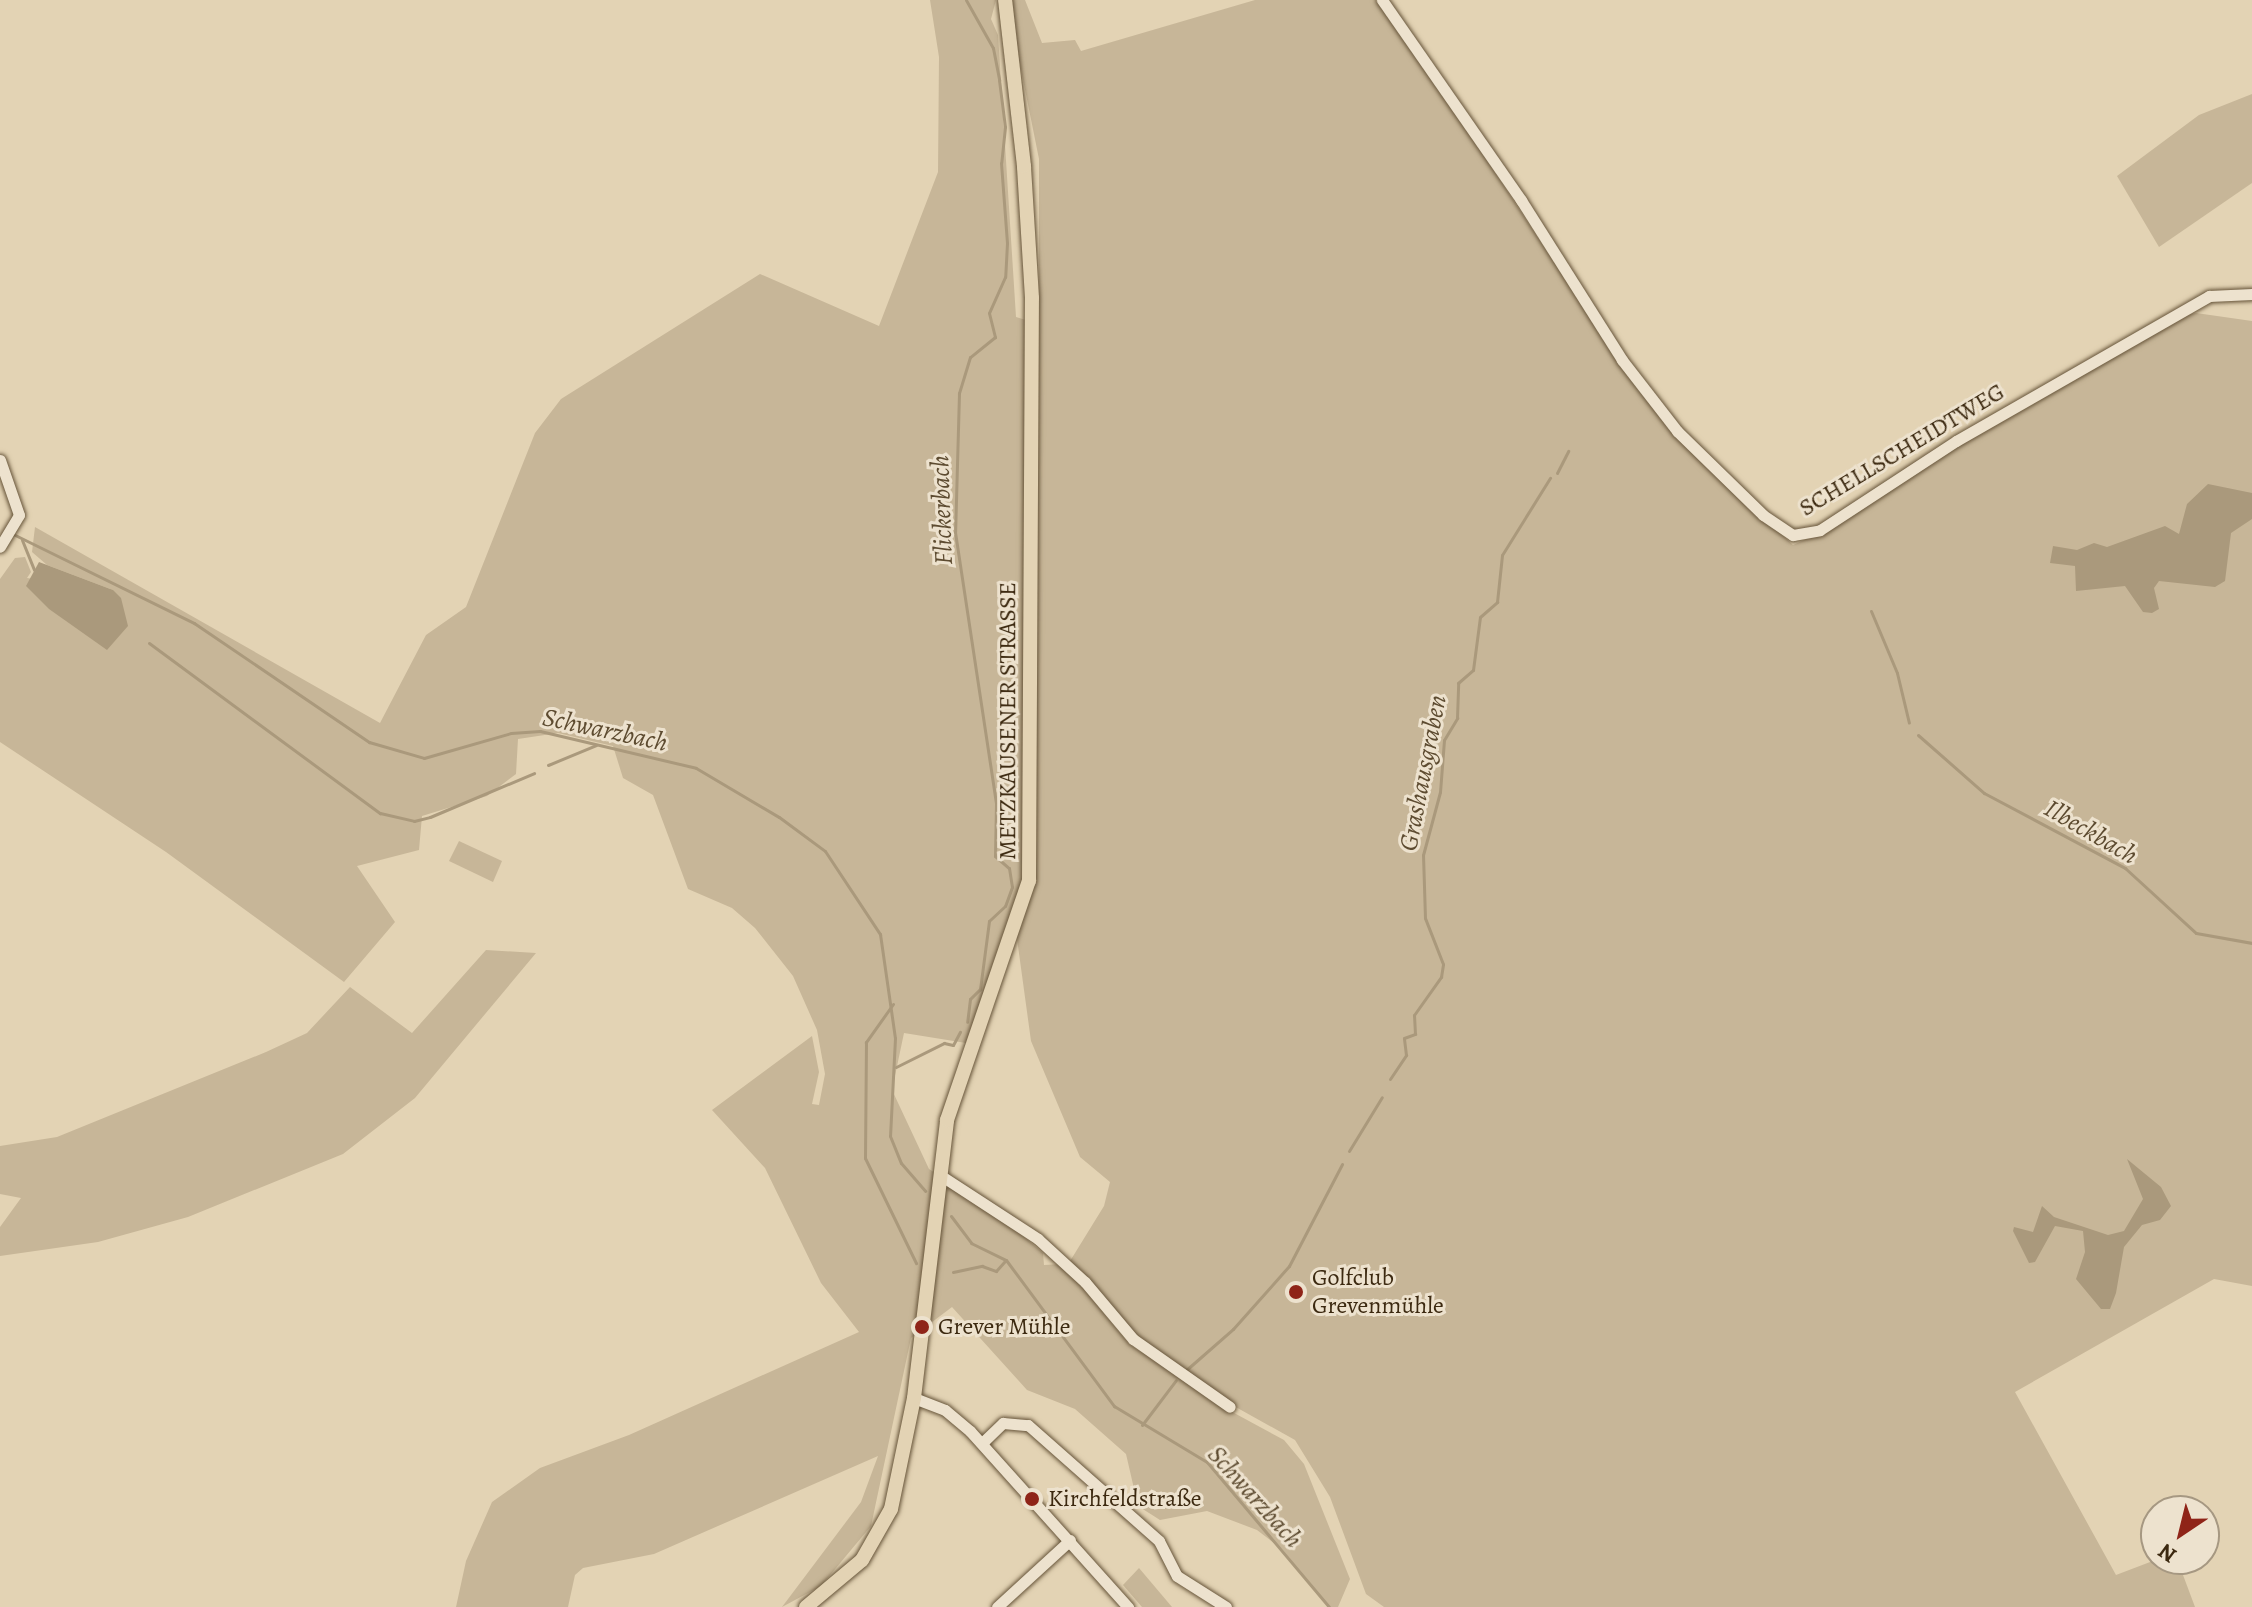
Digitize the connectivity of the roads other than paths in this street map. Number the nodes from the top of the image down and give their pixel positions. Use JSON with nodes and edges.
{"nodes":[{"id":1,"x":1005,"y":0,"type":"edge"},
{"id":2,"x":1382,"y":0,"type":"edge"},
{"id":3,"x":2252,"y":294,"type":"edge"},
{"id":4,"x":0,"y":460,"type":"edge"},
{"id":5,"x":0,"y":547,"type":"edge"},
{"id":6,"x":940,"y":1175,"type":"junction"},
{"id":7,"x":914,"y":1398,"type":"junction"},
{"id":8,"x":1230,"y":1407,"type":"dead end"},
{"id":9,"x":982,"y":1443,"type":"junction"},
{"id":10,"x":1070,"y":1540,"type":"junction"},
{"id":11,"x":806,"y":1607,"type":"edge"},
{"id":12,"x":997,"y":1607,"type":"edge"},
{"id":13,"x":1128,"y":1607,"type":"edge"},
{"id":14,"x":1226,"y":1607,"type":"edge"}],
"edges":[{"from":1,"to":6,"type":"main road","name":"METZKAUSENER STRASSE"},
{"from":2,"to":3,"type":"street","name":"SCHELLSCHEIDTWEG"},
{"from":4,"to":5,"type":"street"},
{"from":6,"to":7,"type":"main road","name":"METZKAUSENER STRASSE"},
{"from":6,"to":8,"type":"street"},
{"from":7,"to":9,"type":"street"},
{"from":7,"to":11,"type":"main road","name":"METZKAUSENER STRASSE"},
{"from":9,"to":10,"type":"street"},
{"from":9,"to":14,"type":"street"},
{"from":10,"to":12,"type":"street"},
{"from":10,"to":13,"type":"street"}]}
